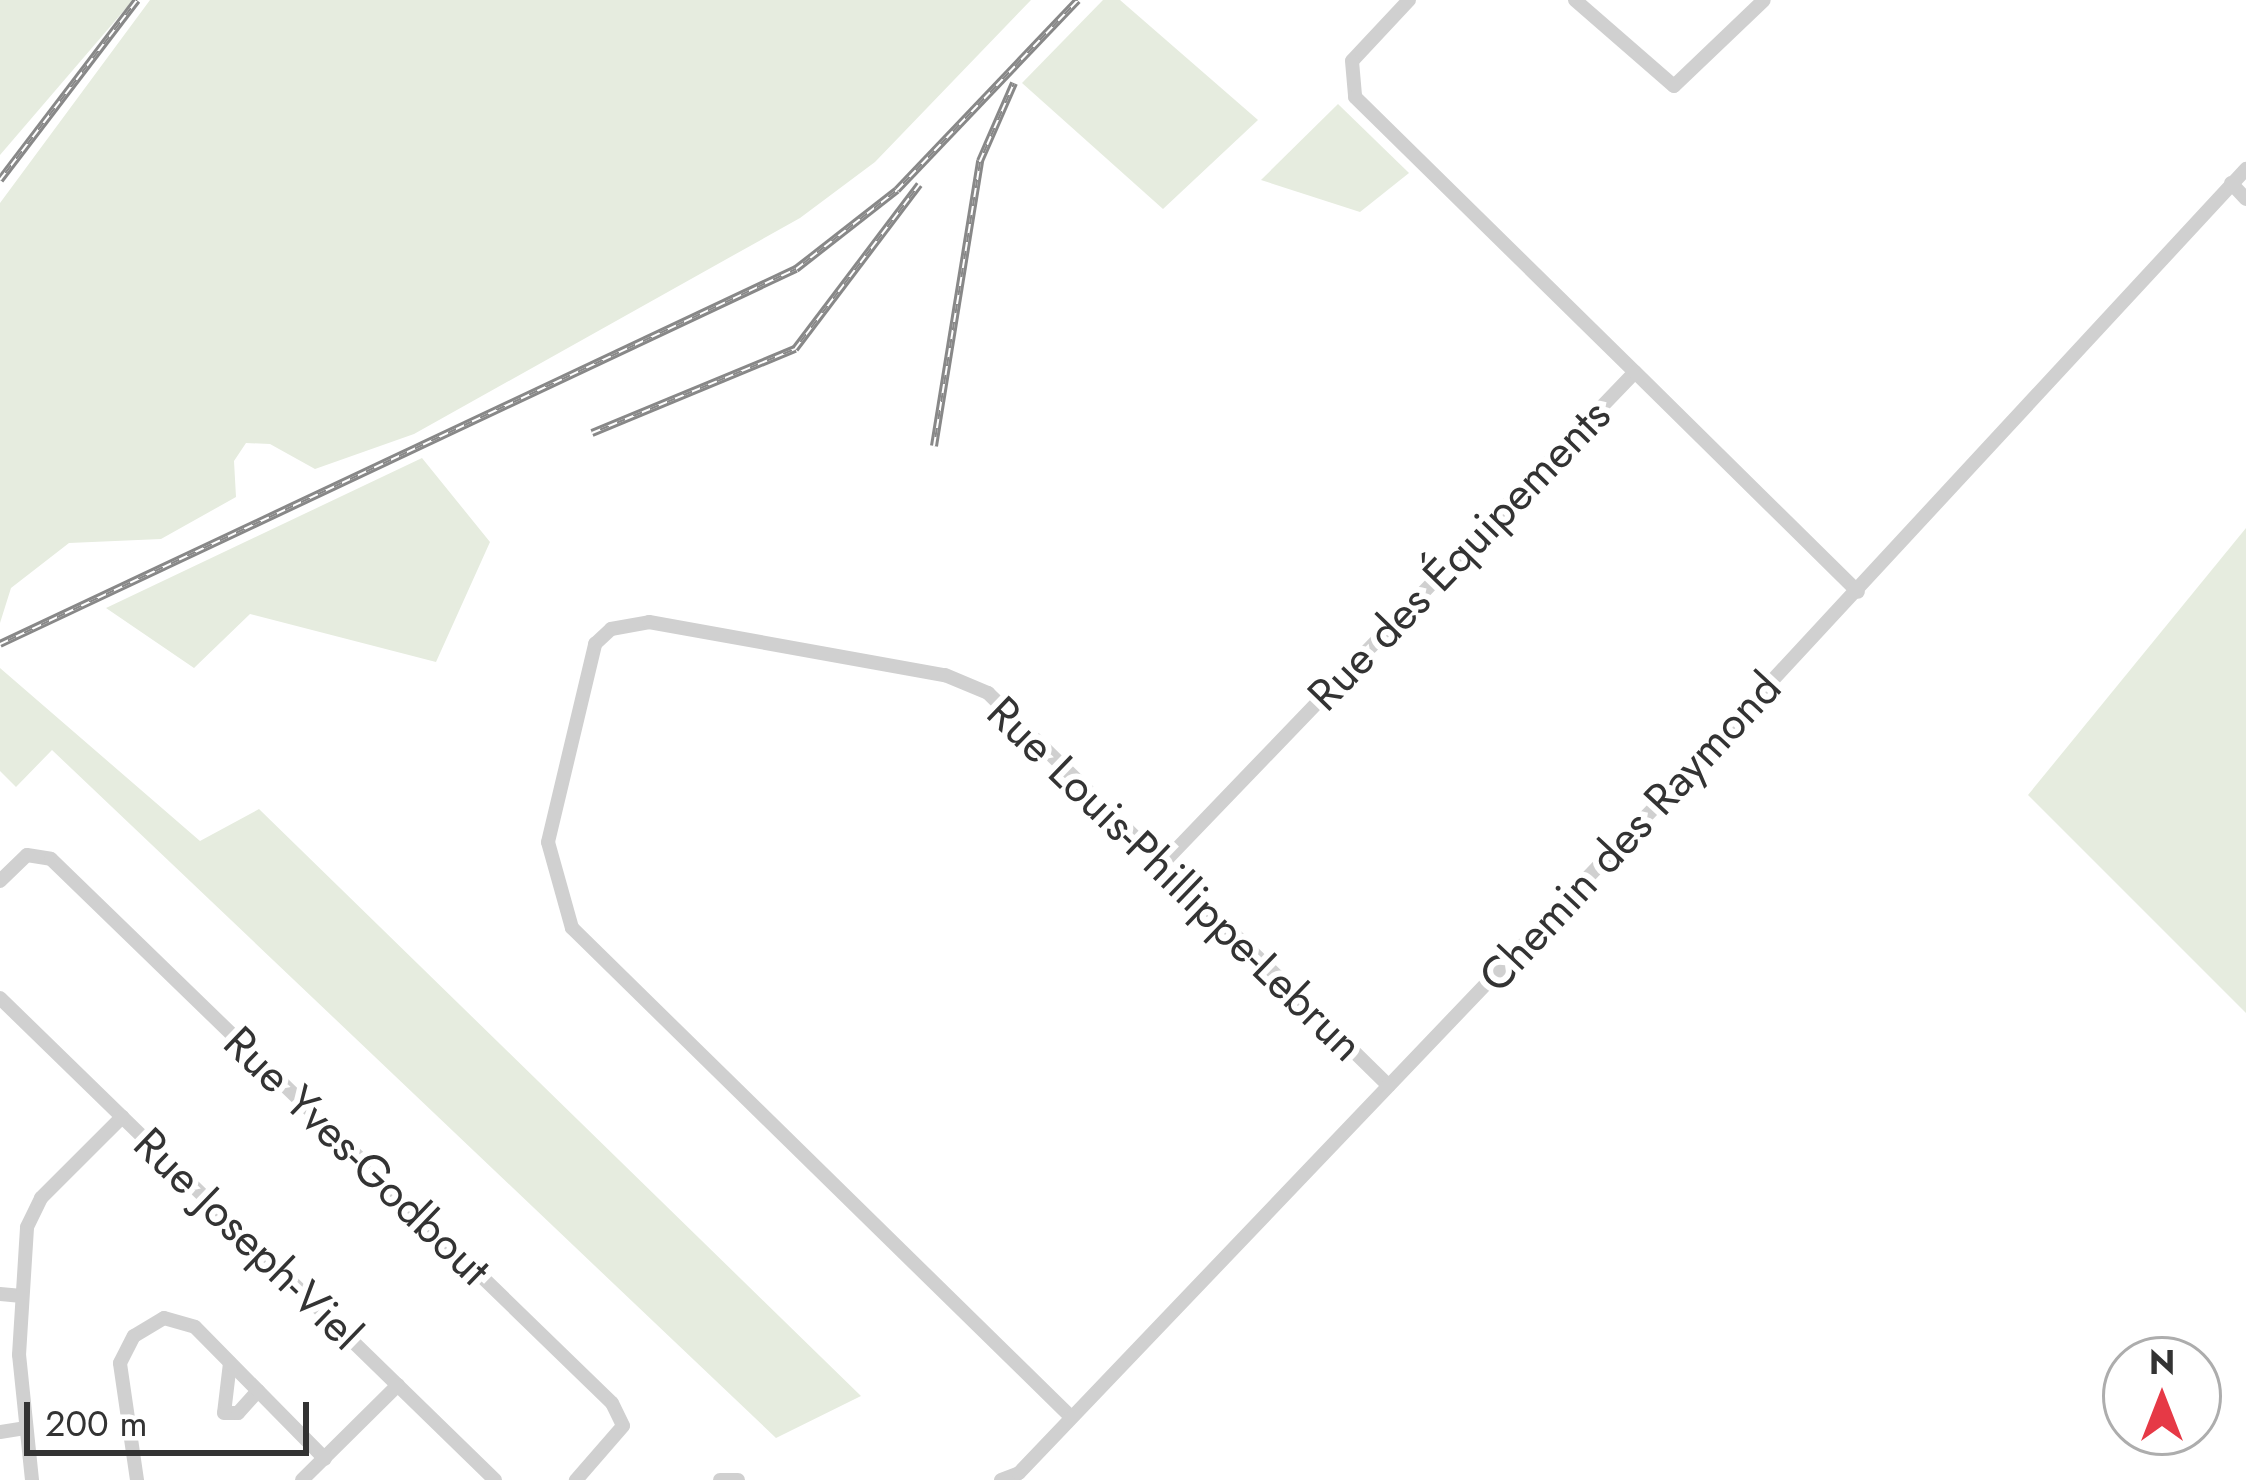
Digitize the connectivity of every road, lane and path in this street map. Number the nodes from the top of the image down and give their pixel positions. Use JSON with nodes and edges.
{"nodes":[{"id":1,"x":1409,"y":0,"type":"edge"},
{"id":2,"x":1575,"y":0,"type":"edge"},
{"id":3,"x":1764,"y":0,"type":"edge"},
{"id":4,"x":2246,"y":169,"type":"edge"},
{"id":5,"x":2231,"y":183,"type":"junction"},
{"id":6,"x":2246,"y":199,"type":"edge"},
{"id":7,"x":1635,"y":373,"type":"junction"},
{"id":8,"x":1858,"y":592,"type":"junction"},
{"id":9,"x":1167,"y":860,"type":"junction"},
{"id":10,"x":0,"y":881,"type":"edge"},
{"id":11,"x":0,"y":998,"type":"edge"},
{"id":12,"x":1389,"y":1086,"type":"junction"},
{"id":13,"x":122,"y":1117,"type":"junction"},
{"id":14,"x":0,"y":1294,"type":"edge"},
{"id":15,"x":22,"y":1296,"type":"junction"},
{"id":16,"x":230,"y":1364,"type":"junction"},
{"id":17,"x":398,"y":1385,"type":"junction"},
{"id":18,"x":258,"y":1391,"type":"junction"},
{"id":19,"x":1069,"y":1415,"type":"junction"},
{"id":20,"x":25,"y":1428,"type":"junction"},
{"id":21,"x":0,"y":1432,"type":"edge"},
{"id":22,"x":325,"y":1459,"type":"junction"},
{"id":23,"x":1018,"y":1476,"type":"edge"},
{"id":24,"x":32,"y":1480,"type":"edge"},
{"id":25,"x":136,"y":1480,"type":"edge"},
{"id":26,"x":302,"y":1480,"type":"edge"},
{"id":27,"x":495,"y":1480,"type":"edge"},
{"id":28,"x":576,"y":1480,"type":"edge"},
{"id":29,"x":720,"y":1480,"type":"edge"},
{"id":30,"x":738,"y":1480,"type":"edge"},
{"id":31,"x":1001,"y":1480,"type":"edge"}],
"edges":[{"from":1,"to":7,"type":"street"},
{"from":2,"to":3,"type":"street"},
{"from":4,"to":5,"type":"street","name":"Chemin des Raymond"},
{"from":5,"to":6,"type":"street"},
{"from":5,"to":8,"type":"street","name":"Chemin des Raymond"},
{"from":7,"to":8,"type":"street","name":"Rue des Équipements"},
{"from":7,"to":9,"type":"street","name":"Rue des Équipements"},
{"from":8,"to":12,"type":"street","name":"Chemin des Raymond"},
{"from":9,"to":12,"type":"street","name":"Rue Louis-Phillippe-Lebrun"},
{"from":9,"to":19,"type":"street","name":"Rue Louis-Phillippe-Lebrun"},
{"from":10,"to":28,"type":"street","name":"Rue Yves-Godbout"},
{"from":11,"to":13,"type":"street","name":"Rue Joseph-Viel"},
{"from":12,"to":19,"type":"street","name":"Chemin des Raymond"},
{"from":13,"to":15,"type":"street"},
{"from":13,"to":17,"type":"street","name":"Rue Joseph-Viel"},
{"from":14,"to":15,"type":"street"},
{"from":15,"to":20,"type":"street"},
{"from":16,"to":18,"type":"street"},
{"from":16,"to":18,"type":"street"},
{"from":16,"to":25,"type":"street"},
{"from":17,"to":22,"type":"street"},
{"from":17,"to":27,"type":"street","name":"Rue Joseph-Viel"},
{"from":18,"to":22,"type":"street"},
{"from":19,"to":23,"type":"street","name":"Chemin des Raymond"},
{"from":20,"to":21,"type":"street"},
{"from":20,"to":24,"type":"street"},
{"from":22,"to":26,"type":"street"},
{"from":23,"to":31,"type":"street","name":"Chemin des Raymond"},
{"from":29,"to":30,"type":"street"}]}
